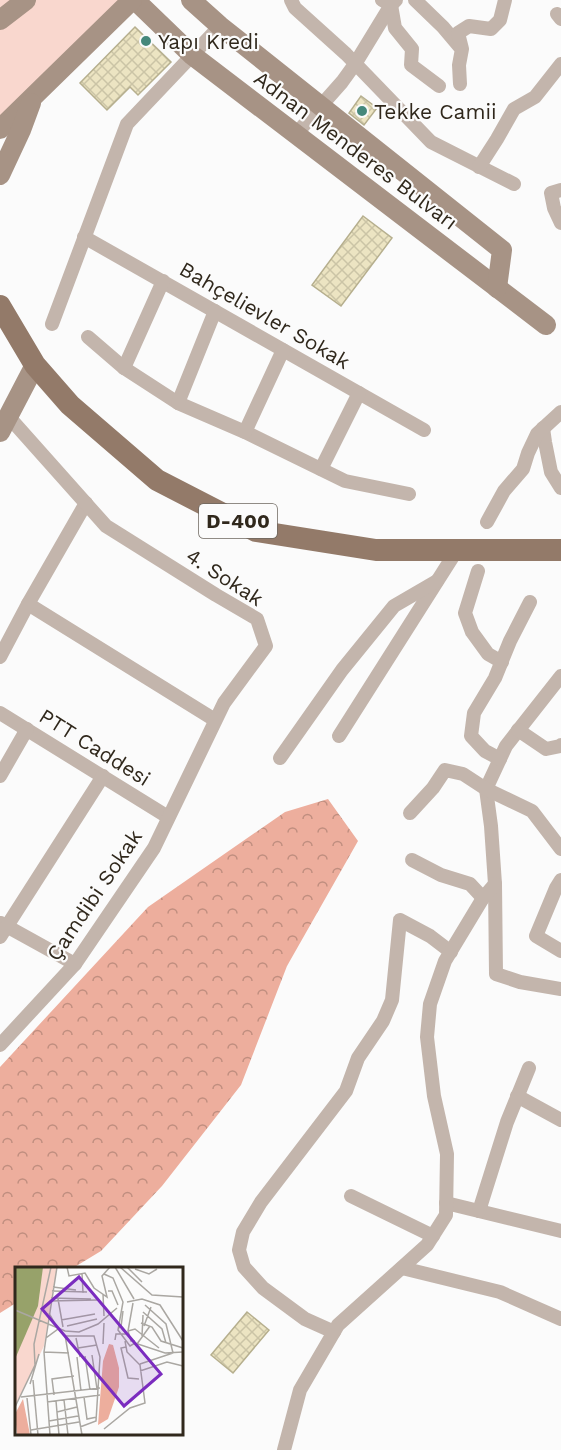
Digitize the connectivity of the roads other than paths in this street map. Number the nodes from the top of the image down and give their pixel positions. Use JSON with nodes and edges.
{"nodes":[{"id":1,"x":26,"y":0,"type":"edge"},
{"id":2,"x":191,"y":0,"type":"edge"},
{"id":3,"x":291,"y":0,"type":"edge"},
{"id":4,"x":416,"y":0,"type":"edge"},
{"id":5,"x":505,"y":0,"type":"edge"},
{"id":6,"x":126,"y":2,"type":"edge"},
{"id":7,"x":390,"y":2,"type":"edge"},
{"id":8,"x":0,"y":21,"type":"edge"},
{"id":9,"x":220,"y":26,"type":"junction"},
{"id":10,"x":462,"y":49,"type":"junction"},
{"id":11,"x":192,"y":55,"type":"junction"},
{"id":12,"x":356,"y":64,"type":"junction"},
{"id":13,"x":561,"y":64,"type":"edge"},
{"id":14,"x":460,"y":84,"type":"dead end"},
{"id":15,"x":439,"y":86,"type":"dead end"},
{"id":16,"x":33,"y":98,"type":"junction"},
{"id":17,"x":321,"y":106,"type":"junction"},
{"id":18,"x":0,"y":129,"type":"edge"},
{"id":19,"x":296,"y":134,"type":"junction"},
{"id":20,"x":479,"y":167,"type":"junction"},
{"id":21,"x":0,"y":176,"type":"edge"},
{"id":22,"x":514,"y":184,"type":"dead end"},
{"id":23,"x":561,"y":190,"type":"edge"},
{"id":24,"x":561,"y":223,"type":"edge"},
{"id":25,"x":84,"y":237,"type":"junction"},
{"id":26,"x":163,"y":281,"type":"junction"},
{"id":27,"x":497,"y":288,"type":"junction"},
{"id":28,"x":0,"y":306,"type":"edge"},
{"id":29,"x":215,"y":311,"type":"junction"},
{"id":30,"x":52,"y":324,"type":"dead end"},
{"id":31,"x":546,"y":325,"type":"dead end"},
{"id":32,"x":88,"y":337,"type":"dead end"},
{"id":33,"x":283,"y":350,"type":"junction"},
{"id":34,"x":35,"y":364,"type":"junction"},
{"id":35,"x":124,"y":368,"type":"junction"},
{"id":36,"x":359,"y":393,"type":"junction"},
{"id":37,"x":178,"y":403,"type":"junction"},
{"id":38,"x":561,"y":412,"type":"edge"},
{"id":39,"x":4,"y":424,"type":"edge"},
{"id":40,"x":543,"y":428,"type":"junction"},
{"id":41,"x":424,"y":430,"type":"dead end"},
{"id":42,"x":245,"y":432,"type":"junction"},
{"id":43,"x":321,"y":469,"type":"junction"},
{"id":44,"x":561,"y":488,"type":"edge"},
{"id":45,"x":409,"y":494,"type":"dead end"},
{"id":46,"x":86,"y":503,"type":"junction"},
{"id":47,"x":487,"y":522,"type":"dead end"},
{"id":48,"x":457,"y":550,"type":"junction"},
{"id":49,"x":561,"y":550,"type":"edge"},
{"id":50,"x":478,"y":571,"type":"dead end"},
{"id":51,"x":437,"y":581,"type":"junction"},
{"id":52,"x":530,"y":602,"type":"dead end"},
{"id":53,"x":28,"y":604,"type":"junction"},
{"id":54,"x":0,"y":657,"type":"edge"},
{"id":55,"x":502,"y":662,"type":"junction"},
{"id":56,"x":561,"y":676,"type":"edge"},
{"id":57,"x":0,"y":713,"type":"edge"},
{"id":58,"x":216,"y":720,"type":"junction"},
{"id":59,"x":27,"y":729,"type":"junction"},
{"id":60,"x":518,"y":730,"type":"junction"},
{"id":61,"x":339,"y":736,"type":"dead end"},
{"id":62,"x":561,"y":745,"type":"edge"},
{"id":63,"x":280,"y":758,"type":"dead end"},
{"id":64,"x":500,"y":759,"type":"junction"},
{"id":65,"x":0,"y":776,"type":"edge"},
{"id":66,"x":103,"y":776,"type":"junction"},
{"id":67,"x":486,"y":789,"type":"junction"},
{"id":68,"x":410,"y":813,"type":"dead end"},
{"id":69,"x":168,"y":817,"type":"junction"},
{"id":70,"x":561,"y":849,"type":"edge"},
{"id":71,"x":412,"y":860,"type":"dead end"},
{"id":72,"x":561,"y":880,"type":"edge"},
{"id":73,"x":495,"y":884,"type":"junction"},
{"id":74,"x":483,"y":898,"type":"junction"},
{"id":75,"x":2,"y":928,"type":"edge"},
{"id":76,"x":561,"y":951,"type":"edge"},
{"id":77,"x":451,"y":952,"type":"junction"},
{"id":78,"x":75,"y":964,"type":"junction"},
{"id":79,"x":561,"y":989,"type":"edge"},
{"id":80,"x":0,"y":1045,"type":"edge"},
{"id":81,"x":529,"y":1068,"type":"dead end"},
{"id":82,"x":517,"y":1096,"type":"junction"},
{"id":83,"x":561,"y":1120,"type":"edge"},
{"id":84,"x":351,"y":1196,"type":"dead end"},
{"id":85,"x":446,"y":1203,"type":"junction"},
{"id":86,"x":479,"y":1211,"type":"junction"},
{"id":87,"x":561,"y":1231,"type":"edge"},
{"id":88,"x":433,"y":1236,"type":"junction"},
{"id":89,"x":402,"y":1268,"type":"junction"},
{"id":90,"x":561,"y":1319,"type":"edge"},
{"id":91,"x":334,"y":1332,"type":"junction"},
{"id":92,"x":284,"y":1450,"type":"edge"}],
"edges":[{"from":1,"to":8,"type":"street"},
{"from":2,"to":9,"type":"street","name":"Adnan Menderes Bulvarı"},
{"from":3,"to":12,"type":"street"},
{"from":4,"to":10,"type":"street"},
{"from":5,"to":10,"type":"street"},
{"from":6,"to":11,"type":"street","name":"Adnan Menderes Bulvarı"},
{"from":6,"to":16,"type":"street"},
{"from":7,"to":12,"type":"street"},
{"from":7,"to":15,"type":"street"},
{"from":9,"to":11,"type":"street"},
{"from":9,"to":17,"type":"street","name":"Adnan Menderes Bulvarı"},
{"from":10,"to":14,"type":"street"},
{"from":11,"to":19,"type":"street","name":"Adnan Menderes Bulvarı"},
{"from":11,"to":25,"type":"street"},
{"from":12,"to":17,"type":"street"},
{"from":12,"to":20,"type":"street"},
{"from":13,"to":20,"type":"street"},
{"from":16,"to":18,"type":"street"},
{"from":16,"to":21,"type":"street"},
{"from":17,"to":19,"type":"street"},
{"from":17,"to":27,"type":"street","name":"Adnan Menderes Bulvarı"},
{"from":19,"to":27,"type":"street","name":"Adnan Menderes Bulvarı"},
{"from":20,"to":22,"type":"street"},
{"from":23,"to":24,"type":"street"},
{"from":25,"to":26,"type":"street","name":"Bahçelievler Sokak"},
{"from":25,"to":30,"type":"street"},
{"from":26,"to":29,"type":"street","name":"Bahçelievler Sokak"},
{"from":26,"to":35,"type":"street"},
{"from":27,"to":31,"type":"street","name":"Adnan Menderes Bulvarı"},
{"from":28,"to":34,"type":"main road","number":"D-400"},
{"from":29,"to":33,"type":"street","name":"Bahçelievler Sokak"},
{"from":29,"to":37,"type":"street"},
{"from":32,"to":35,"type":"street"},
{"from":33,"to":36,"type":"street","name":"Bahçelievler Sokak"},
{"from":33,"to":42,"type":"street"},
{"from":34,"to":39,"type":"street"},
{"from":34,"to":48,"type":"main road","number":"D-400"},
{"from":35,"to":37,"type":"street"},
{"from":36,"to":41,"type":"street","name":"Bahçelievler Sokak"},
{"from":36,"to":43,"type":"street"},
{"from":37,"to":42,"type":"street"},
{"from":38,"to":40,"type":"street"},
{"from":39,"to":46,"type":"street","name":"4. Sokak"},
{"from":40,"to":44,"type":"street"},
{"from":40,"to":47,"type":"street"},
{"from":42,"to":43,"type":"street"},
{"from":43,"to":45,"type":"street"},
{"from":46,"to":53,"type":"street"},
{"from":46,"to":58,"type":"street","name":"4. Sokak"},
{"from":48,"to":49,"type":"main road","number":"D-400"},
{"from":48,"to":51,"type":"street"},
{"from":50,"to":55,"type":"street"},
{"from":51,"to":61,"type":"street"},
{"from":51,"to":63,"type":"street"},
{"from":52,"to":55,"type":"street"},
{"from":53,"to":54,"type":"street"},
{"from":53,"to":58,"type":"street"},
{"from":55,"to":64,"type":"street"},
{"from":56,"to":60,"type":"street"},
{"from":57,"to":59,"type":"street","name":"PTT Caddesi"},
{"from":58,"to":69,"type":"street","name":"4. Sokak"},
{"from":59,"to":65,"type":"street"},
{"from":59,"to":66,"type":"street","name":"PTT Caddesi"},
{"from":60,"to":62,"type":"street"},
{"from":60,"to":64,"type":"street"},
{"from":64,"to":67,"type":"street"},
{"from":66,"to":69,"type":"street","name":"PTT Caddesi"},
{"from":66,"to":75,"type":"street"},
{"from":67,"to":68,"type":"street"},
{"from":67,"to":70,"type":"street"},
{"from":67,"to":73,"type":"street"},
{"from":69,"to":78,"type":"street","name":"Çamdibi Sokak"},
{"from":71,"to":74,"type":"street"},
{"from":72,"to":76,"type":"street"},
{"from":73,"to":74,"type":"street"},
{"from":73,"to":79,"type":"street"},
{"from":74,"to":77,"type":"street"},
{"from":75,"to":78,"type":"street"},
{"from":77,"to":85,"type":"street"},
{"from":77,"to":91,"type":"street"},
{"from":78,"to":80,"type":"street","name":"Çamdibi Sokak"},
{"from":81,"to":82,"type":"street"},
{"from":82,"to":83,"type":"street"},
{"from":82,"to":86,"type":"street"},
{"from":84,"to":88,"type":"street"},
{"from":85,"to":86,"type":"street"},
{"from":85,"to":88,"type":"street"},
{"from":86,"to":87,"type":"street"},
{"from":88,"to":89,"type":"street"},
{"from":89,"to":90,"type":"street"},
{"from":89,"to":91,"type":"street"},
{"from":91,"to":92,"type":"street"}]}
